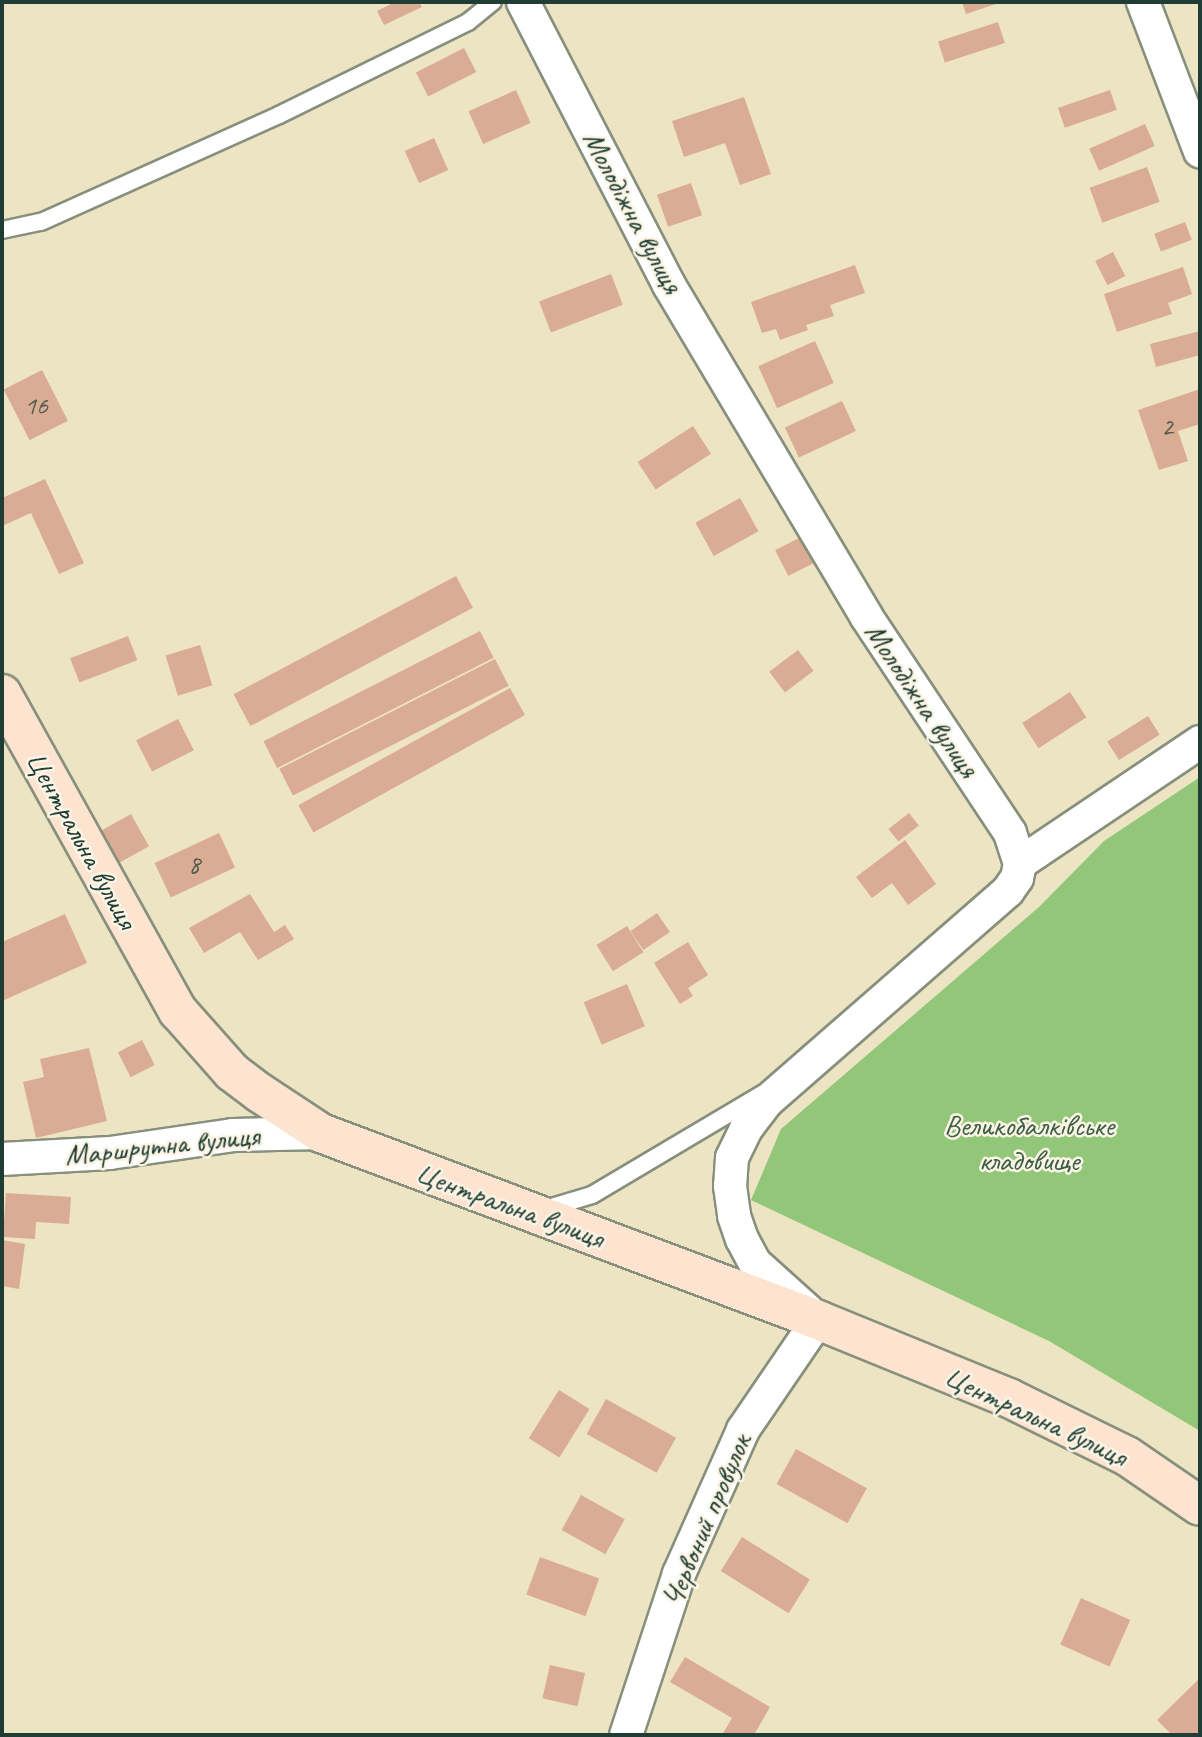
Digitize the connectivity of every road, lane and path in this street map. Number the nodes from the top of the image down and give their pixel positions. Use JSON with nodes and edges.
{"nodes":[{"id":1,"x":493,"y":2,"type":"edge"},
{"id":2,"x":523,"y":2,"type":"edge"},
{"id":3,"x":1143,"y":2,"type":"edge"},
{"id":4,"x":1200,"y":151,"type":"edge"},
{"id":5,"x":2,"y":230,"type":"edge"},
{"id":6,"x":2,"y":694,"type":"edge"},
{"id":7,"x":1200,"y":742,"type":"edge"},
{"id":8,"x":1020,"y":863,"type":"junction"},
{"id":9,"x":794,"y":1075,"type":"junction"},
{"id":10,"x":321,"y":1133,"type":"junction"},
{"id":11,"x":2,"y":1159,"type":"edge"},
{"id":12,"x":531,"y":1213,"type":"junction"},
{"id":13,"x":818,"y":1320,"type":"junction"},
{"id":14,"x":1200,"y":1506,"type":"edge"},
{"id":15,"x":626,"y":1735,"type":"edge"}],
"edges":[{"from":1,"to":5,"type":"lane"},
{"from":2,"to":8,"type":"street","name":"Молодіжна вулиця"},
{"from":3,"to":4,"type":"street"},
{"from":6,"to":10,"type":"street","name":"Центральна вулиця"},
{"from":7,"to":8,"type":"street"},
{"from":8,"to":9,"type":"street"},
{"from":9,"to":12,"type":"lane"},
{"from":9,"to":13,"type":"street"},
{"from":10,"to":11,"type":"street","name":"Маршрутна вулиця"},
{"from":10,"to":12,"type":"street","name":"Центральна вулиця"},
{"from":12,"to":13,"type":"street","name":"Центральна вулиця"},
{"from":13,"to":14,"type":"street","name":"Центральна вулиця"},
{"from":13,"to":15,"type":"street","name":"Червоний провулок"}]}
